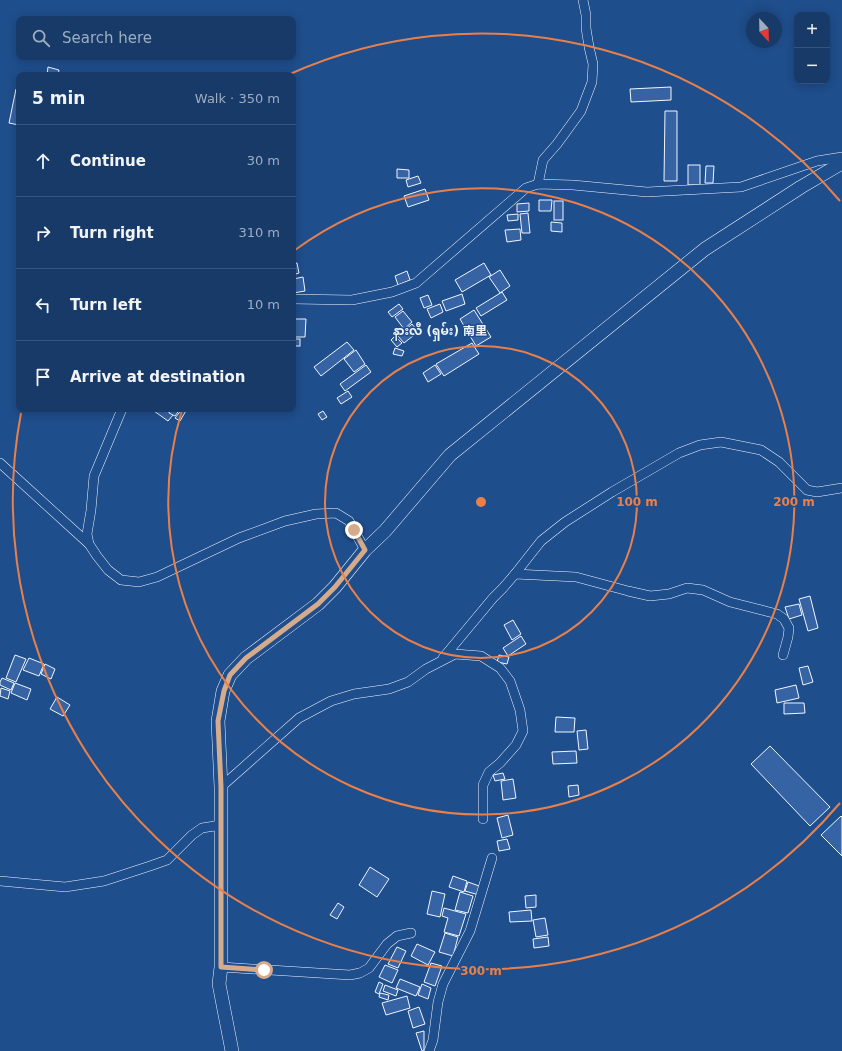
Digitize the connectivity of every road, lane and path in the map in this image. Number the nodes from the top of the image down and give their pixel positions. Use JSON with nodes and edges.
{"nodes":[{"id":1,"x":583,"y":0,"type":"edge"},
{"id":2,"x":842,"y":157,"type":"edge"},
{"id":3,"x":842,"y":163,"type":"edge"},
{"id":4,"x":538,"y":184,"type":"junction"},
{"id":5,"x":296,"y":299,"type":"edge"},
{"id":6,"x":121,"y":412,"type":"edge"},
{"id":7,"x":0,"y":463,"type":"edge"},
{"id":8,"x":842,"y":488,"type":"edge"},
{"id":9,"x":89,"y":544,"type":"junction"},
{"id":10,"x":365,"y":550,"type":"junction"},
{"id":11,"x":515,"y":574,"type":"junction"},
{"id":12,"x":783,"y":655,"type":"dead end"},
{"id":13,"x":441,"y":661,"type":"junction"},
{"id":14,"x":221,"y":787,"type":"junction"},
{"id":15,"x":483,"y":819,"type":"dead end"},
{"id":16,"x":221,"y":825,"type":"junction"},
{"id":17,"x":492,"y":858,"type":"dead end"},
{"id":18,"x":0,"y":881,"type":"edge"},
{"id":19,"x":411,"y":933,"type":"dead end"},
{"id":20,"x":221,"y":967,"type":"junction"},
{"id":21,"x":232,"y":1051,"type":"edge"},
{"id":22,"x":429,"y":1051,"type":"edge"}],
"edges":[{"from":1,"to":4,"type":"street"},
{"from":2,"to":4,"type":"street"},
{"from":3,"to":10,"type":"main road"},
{"from":4,"to":5,"type":"street"},
{"from":6,"to":9,"type":"street"},
{"from":7,"to":9,"type":"street"},
{"from":8,"to":11,"type":"street"},
{"from":9,"to":10,"type":"street"},
{"from":10,"to":14,"type":"main road"},
{"from":11,"to":12,"type":"street"},
{"from":11,"to":13,"type":"street"},
{"from":13,"to":14,"type":"street"},
{"from":13,"to":15,"type":"street"},
{"from":14,"to":16,"type":"main road"},
{"from":16,"to":18,"type":"street"},
{"from":16,"to":20,"type":"main road"},
{"from":17,"to":22,"type":"street"},
{"from":19,"to":20,"type":"street"},
{"from":20,"to":21,"type":"main road"}]}
